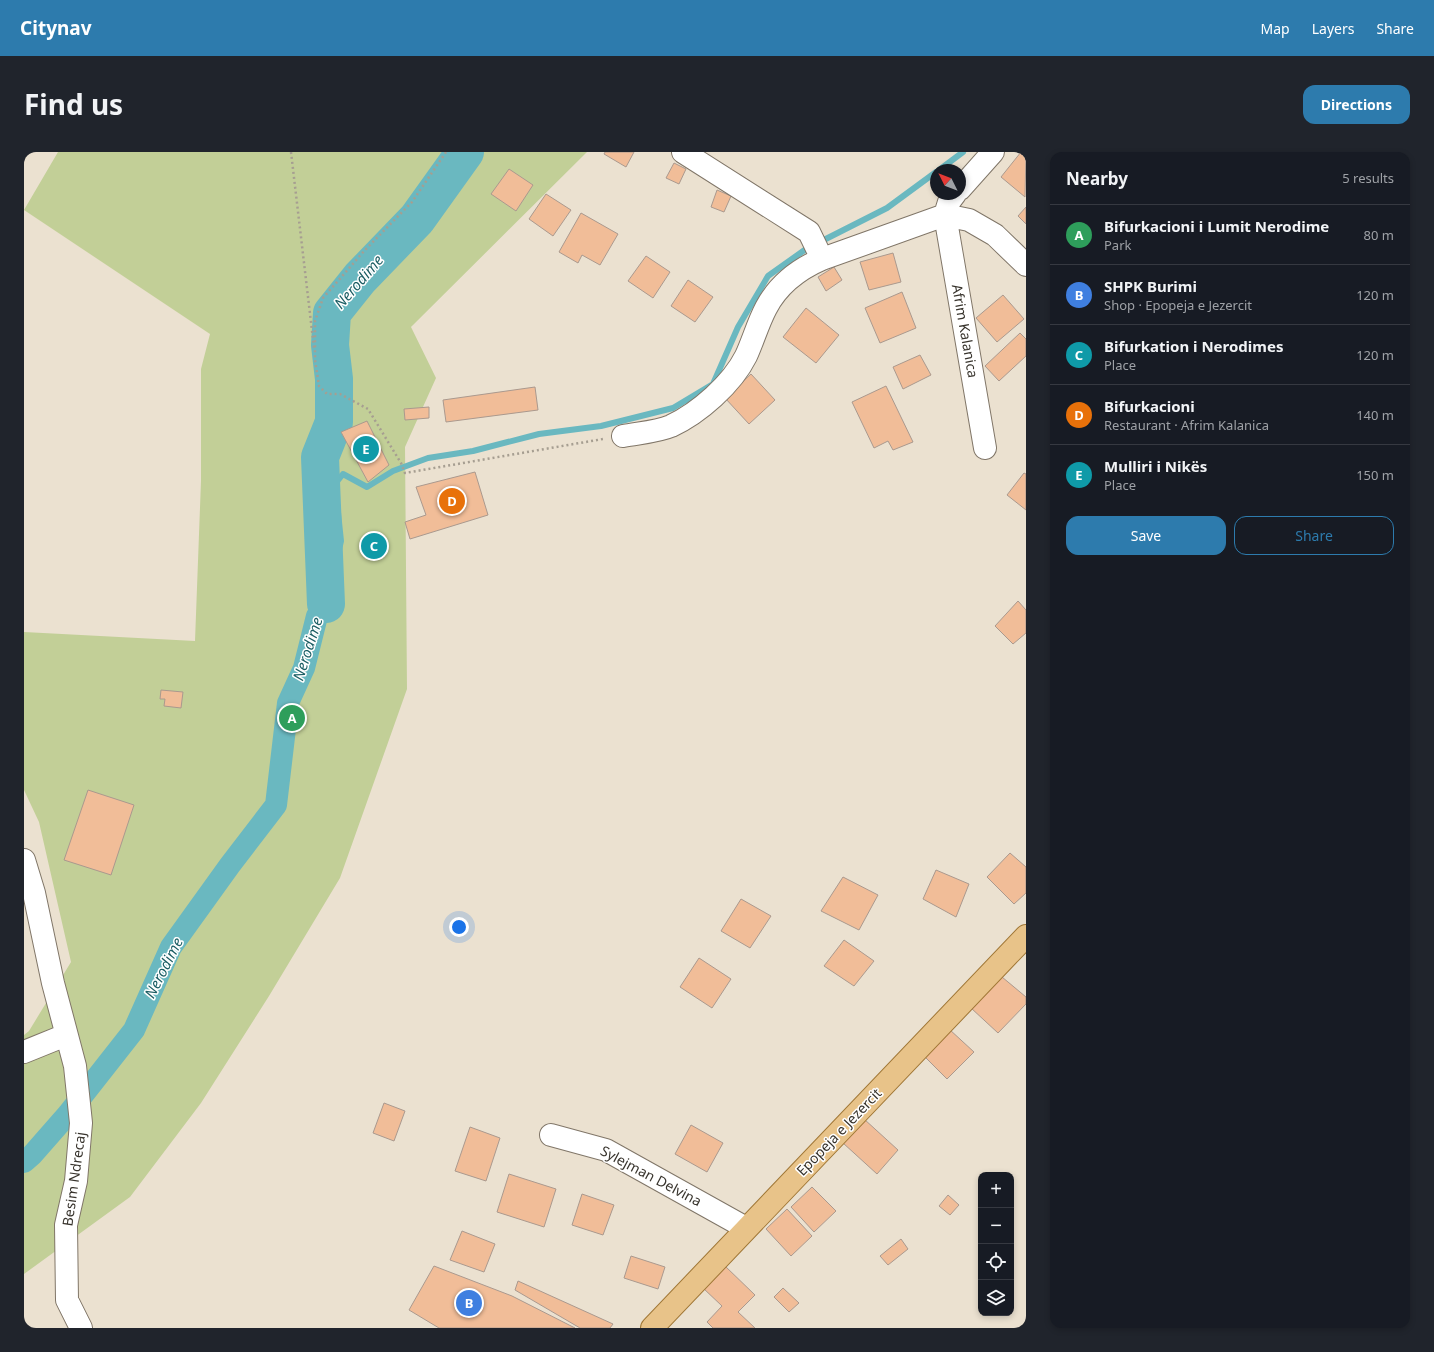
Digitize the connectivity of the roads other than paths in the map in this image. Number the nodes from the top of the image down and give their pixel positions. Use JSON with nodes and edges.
{"nodes":[{"id":1,"x":683,"y":152,"type":"edge"},
{"id":2,"x":992,"y":152,"type":"edge"},
{"id":3,"x":966,"y":182,"type":"edge"},
{"id":4,"x":950,"y":200,"type":"edge"},
{"id":5,"x":945,"y":215,"type":"junction"},
{"id":6,"x":816,"y":247,"type":"junction"},
{"id":7,"x":1026,"y":265,"type":"edge"},
{"id":8,"x":623,"y":436,"type":"road end"},
{"id":9,"x":984,"y":448,"type":"dead end"},
{"id":10,"x":24,"y":860,"type":"edge"},
{"id":11,"x":1026,"y":936,"type":"edge"},
{"id":12,"x":66,"y":1035,"type":"junction"},
{"id":13,"x":24,"y":1052,"type":"edge"},
{"id":14,"x":551,"y":1135,"type":"dead end"},
{"id":15,"x":746,"y":1228,"type":"junction"},
{"id":16,"x":81,"y":1328,"type":"edge"},
{"id":17,"x":652,"y":1328,"type":"edge"}],
"edges":[{"from":1,"to":6,"type":"street"},
{"from":2,"to":3,"type":"street"},
{"from":4,"to":5,"type":"street"},
{"from":5,"to":6,"type":"street"},
{"from":5,"to":7,"type":"street"},
{"from":5,"to":9,"type":"street","name":"Afrim Kalanica"},
{"from":6,"to":8,"type":"street"},
{"from":10,"to":12,"type":"street","name":"Besim Ndrecaj"},
{"from":11,"to":15,"type":"main road","name":"Epopeja e Jezercit"},
{"from":12,"to":13,"type":"street"},
{"from":12,"to":16,"type":"street","name":"Besim Ndrecaj"},
{"from":14,"to":15,"type":"street","name":"Sylejman Delvina"},
{"from":15,"to":17,"type":"main road","name":"Epopeja e Jezercit"}]}
